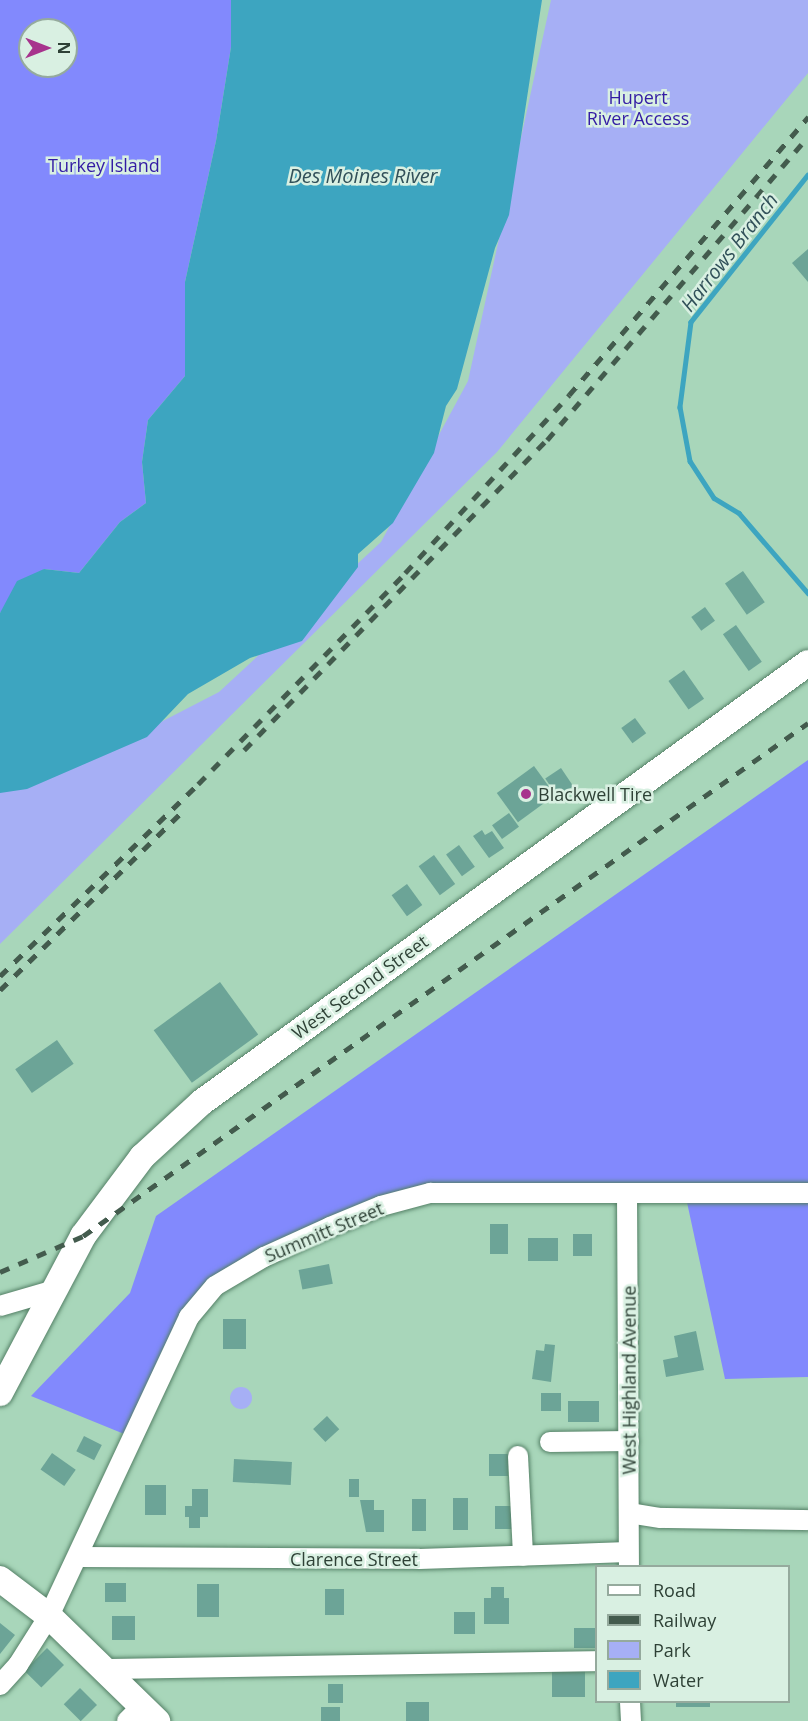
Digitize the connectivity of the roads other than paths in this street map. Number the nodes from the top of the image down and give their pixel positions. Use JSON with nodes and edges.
{"nodes":[{"id":1,"x":808,"y":663,"type":"edge"},
{"id":2,"x":627,"y":1193,"type":"junction"},
{"id":3,"x":808,"y":1193,"type":"edge"},
{"id":4,"x":58,"y":1289,"type":"junction"},
{"id":5,"x":0,"y":1306,"type":"edge"},
{"id":6,"x":0,"y":1393,"type":"edge"},
{"id":7,"x":629,"y":1441,"type":"junction"},
{"id":8,"x":550,"y":1442,"type":"dead end"},
{"id":9,"x":518,"y":1456,"type":"dead end"},
{"id":10,"x":629,"y":1513,"type":"junction"},
{"id":11,"x":808,"y":1520,"type":"edge"},
{"id":12,"x":523,"y":1556,"type":"junction"},
{"id":13,"x":79,"y":1557,"type":"junction"},
{"id":14,"x":628,"y":1559,"type":"edge"},
{"id":15,"x":0,"y":1580,"type":"edge"},
{"id":16,"x":49,"y":1616,"type":"junction"},
{"id":17,"x":595,"y":1661,"type":"edge"},
{"id":18,"x":104,"y":1670,"type":"junction"},
{"id":19,"x":0,"y":1685,"type":"edge"},
{"id":20,"x":630,"y":1703,"type":"edge"},
{"id":21,"x":142,"y":1716,"type":"edge"},
{"id":22,"x":631,"y":1721,"type":"edge"}],
"edges":[{"from":1,"to":4,"type":"main road","name":"West Second Street"},
{"from":2,"to":3,"type":"street","name":"Summitt Street"},
{"from":2,"to":7,"type":"street","name":"West Highland Avenue"},
{"from":2,"to":13,"type":"street","name":"Summitt Street"},
{"from":4,"to":5,"type":"street"},
{"from":4,"to":6,"type":"main road","name":"West Second Street"},
{"from":7,"to":8,"type":"street"},
{"from":7,"to":10,"type":"street","name":"West Highland Avenue"},
{"from":9,"to":12,"type":"street"},
{"from":10,"to":11,"type":"street"},
{"from":10,"to":14,"type":"street","name":"West Highland Avenue"},
{"from":12,"to":13,"type":"street","name":"Clarence Street"},
{"from":12,"to":14,"type":"street","name":"Clarence Street"},
{"from":13,"to":16,"type":"street","name":"Summitt Street"},
{"from":15,"to":16,"type":"main road"},
{"from":16,"to":18,"type":"main road"},
{"from":16,"to":19,"type":"street","name":"Summitt Street"},
{"from":17,"to":18,"type":"street"},
{"from":18,"to":21,"type":"main road"},
{"from":20,"to":22,"type":"street"}]}
